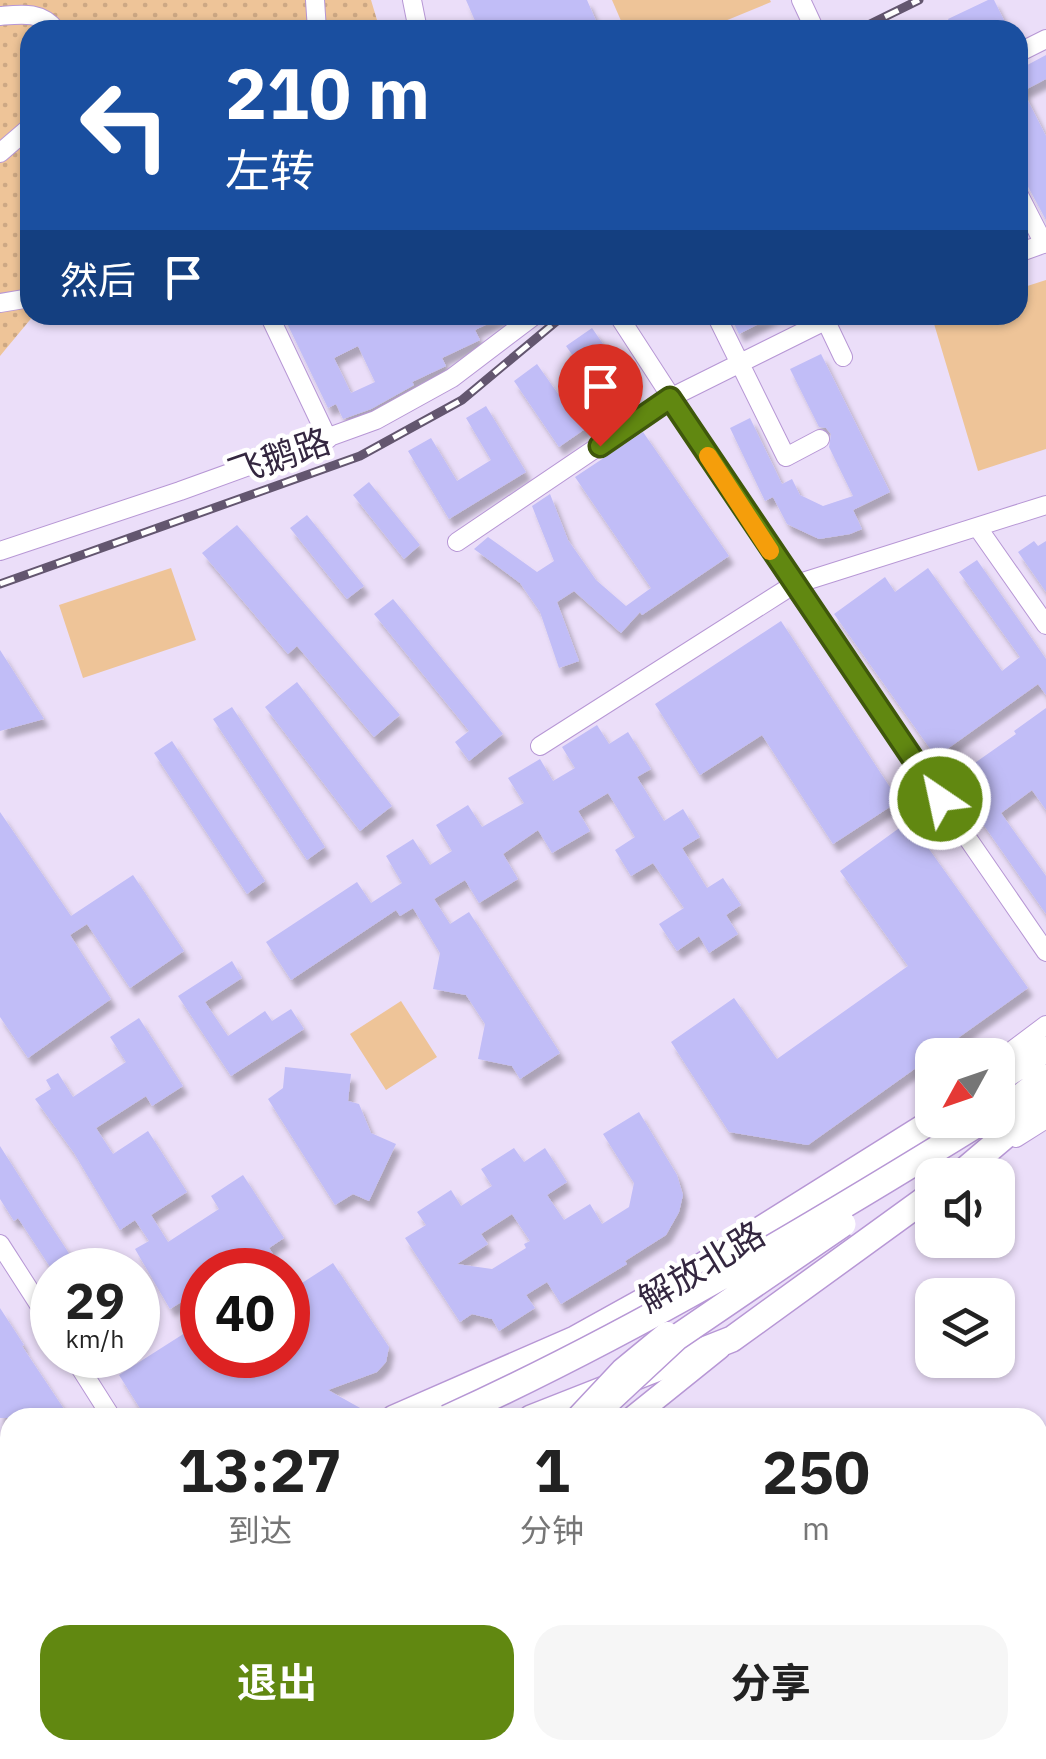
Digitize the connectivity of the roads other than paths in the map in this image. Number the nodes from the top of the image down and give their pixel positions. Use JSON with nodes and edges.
{"nodes":[{"id":1,"x":0,"y":16,"type":"edge"},
{"id":2,"x":46,"y":20,"type":"edge"},
{"id":3,"x":20,"y":136,"type":"edge"},
{"id":4,"x":0,"y":153,"type":"edge"},
{"id":5,"x":1028,"y":212,"type":"edge"},
{"id":6,"x":1045,"y":244,"type":"edge"},
{"id":7,"x":274,"y":325,"type":"edge"},
{"id":8,"x":520,"y":325,"type":"edge"},
{"id":9,"x":624,"y":325,"type":"edge"},
{"id":10,"x":721,"y":325,"type":"edge"},
{"id":11,"x":811,"y":325,"type":"edge"},
{"id":12,"x":831,"y":325,"type":"edge"},
{"id":13,"x":843,"y":357,"type":"dead end"},
{"id":14,"x":740,"y":362,"type":"junction"},
{"id":15,"x":670,"y":398,"type":"junction"},
{"id":16,"x":328,"y":439,"type":"junction"},
{"id":17,"x":820,"y":439,"type":"dead end"},
{"id":18,"x":1046,"y":505,"type":"edge"},
{"id":19,"x":978,"y":528,"type":"junction"},
{"id":20,"x":457,"y":542,"type":"dead end"},
{"id":21,"x":0,"y":551,"type":"edge"},
{"id":22,"x":793,"y":585,"type":"junction"},
{"id":23,"x":1046,"y":625,"type":"edge"},
{"id":24,"x":540,"y":746,"type":"dead end"},
{"id":25,"x":1046,"y":952,"type":"edge"},
{"id":26,"x":1046,"y":1025,"type":"edge"},
{"id":27,"x":1015,"y":1048,"type":"edge"},
{"id":28,"x":1046,"y":1052,"type":"edge"},
{"id":29,"x":1015,"y":1070,"type":"edge"},
{"id":30,"x":1046,"y":1077,"type":"edge"},
{"id":31,"x":1015,"y":1084,"type":"edge"},
{"id":32,"x":1035,"y":1098,"type":"edge"},
{"id":33,"x":1046,"y":1119,"type":"edge"},
{"id":34,"x":915,"y":1121,"type":"edge"},
{"id":35,"x":915,"y":1133,"type":"edge"},
{"id":36,"x":948,"y":1138,"type":"edge"},
{"id":37,"x":957,"y":1138,"type":"edge"},
{"id":38,"x":961,"y":1138,"type":"edge"},
{"id":39,"x":992,"y":1148,"type":"junction"},
{"id":40,"x":980,"y":1158,"type":"edge"},
{"id":41,"x":915,"y":1206,"type":"edge"},
{"id":42,"x":788,"y":1214,"type":"junction"},
{"id":43,"x":0,"y":1244,"type":"edge"},
{"id":44,"x":679,"y":1282,"type":"junction"},
{"id":45,"x":30,"y":1291,"type":"edge"},
{"id":46,"x":732,"y":1339,"type":"junction"},
{"id":47,"x":87,"y":1378,"type":"edge"},
{"id":48,"x":456,"y":1392,"type":"junction"},
{"id":49,"x":106,"y":1408,"type":"edge"},
{"id":50,"x":418,"y":1408,"type":"edge"},
{"id":51,"x":468,"y":1408,"type":"edge"},
{"id":52,"x":479,"y":1408,"type":"edge"},
{"id":53,"x":556,"y":1408,"type":"edge"},
{"id":54,"x":587,"y":1408,"type":"edge"},
{"id":55,"x":601,"y":1408,"type":"edge"},
{"id":56,"x":645,"y":1408,"type":"edge"}],
"edges":[{"from":1,"to":2,"type":"street"},
{"from":3,"to":4,"type":"street"},
{"from":5,"to":6,"type":"street"},
{"from":7,"to":16,"type":"street"},
{"from":8,"to":16,"type":"street","name":"飞鹅路"},
{"from":9,"to":15,"type":"street"},
{"from":10,"to":14,"type":"street"},
{"from":11,"to":14,"type":"street"},
{"from":12,"to":13,"type":"street"},
{"from":14,"to":15,"type":"street"},
{"from":14,"to":17,"type":"street"},
{"from":15,"to":20,"type":"street"},
{"from":15,"to":22,"type":"street"},
{"from":16,"to":21,"type":"street","name":"飞鹅路"},
{"from":18,"to":19,"type":"street"},
{"from":19,"to":22,"type":"street"},
{"from":19,"to":23,"type":"street"},
{"from":22,"to":24,"type":"street"},
{"from":22,"to":25,"type":"street"},
{"from":26,"to":27,"type":"street"},
{"from":28,"to":29,"type":"highway"},
{"from":28,"to":31,"type":"main road"},
{"from":30,"to":32,"type":"highway"},
{"from":32,"to":39,"type":"highway"},
{"from":33,"to":39,"type":"street"},
{"from":34,"to":42,"type":"street"},
{"from":35,"to":42,"type":"highway","name":"解放北路"},
{"from":36,"to":54,"type":"main road","bridge":true},
{"from":37,"to":51,"type":"highway","bridge":true},
{"from":38,"to":55,"type":"highway","bridge":true},
{"from":39,"to":40,"type":"highway"},
{"from":41,"to":46,"type":"highway","name":"解放北路"},
{"from":42,"to":44,"type":"highway","name":"解放北路"},
{"from":43,"to":45,"type":"street"},
{"from":44,"to":46,"type":"highway"},
{"from":44,"to":48,"type":"highway","name":"解放北路"},
{"from":46,"to":53,"type":"highway","name":"解放北路"},
{"from":46,"to":56,"type":"main road"},
{"from":47,"to":49,"type":"street"},
{"from":48,"to":50,"type":"highway","name":"解放北路"},
{"from":48,"to":52,"type":"highway"}]}
